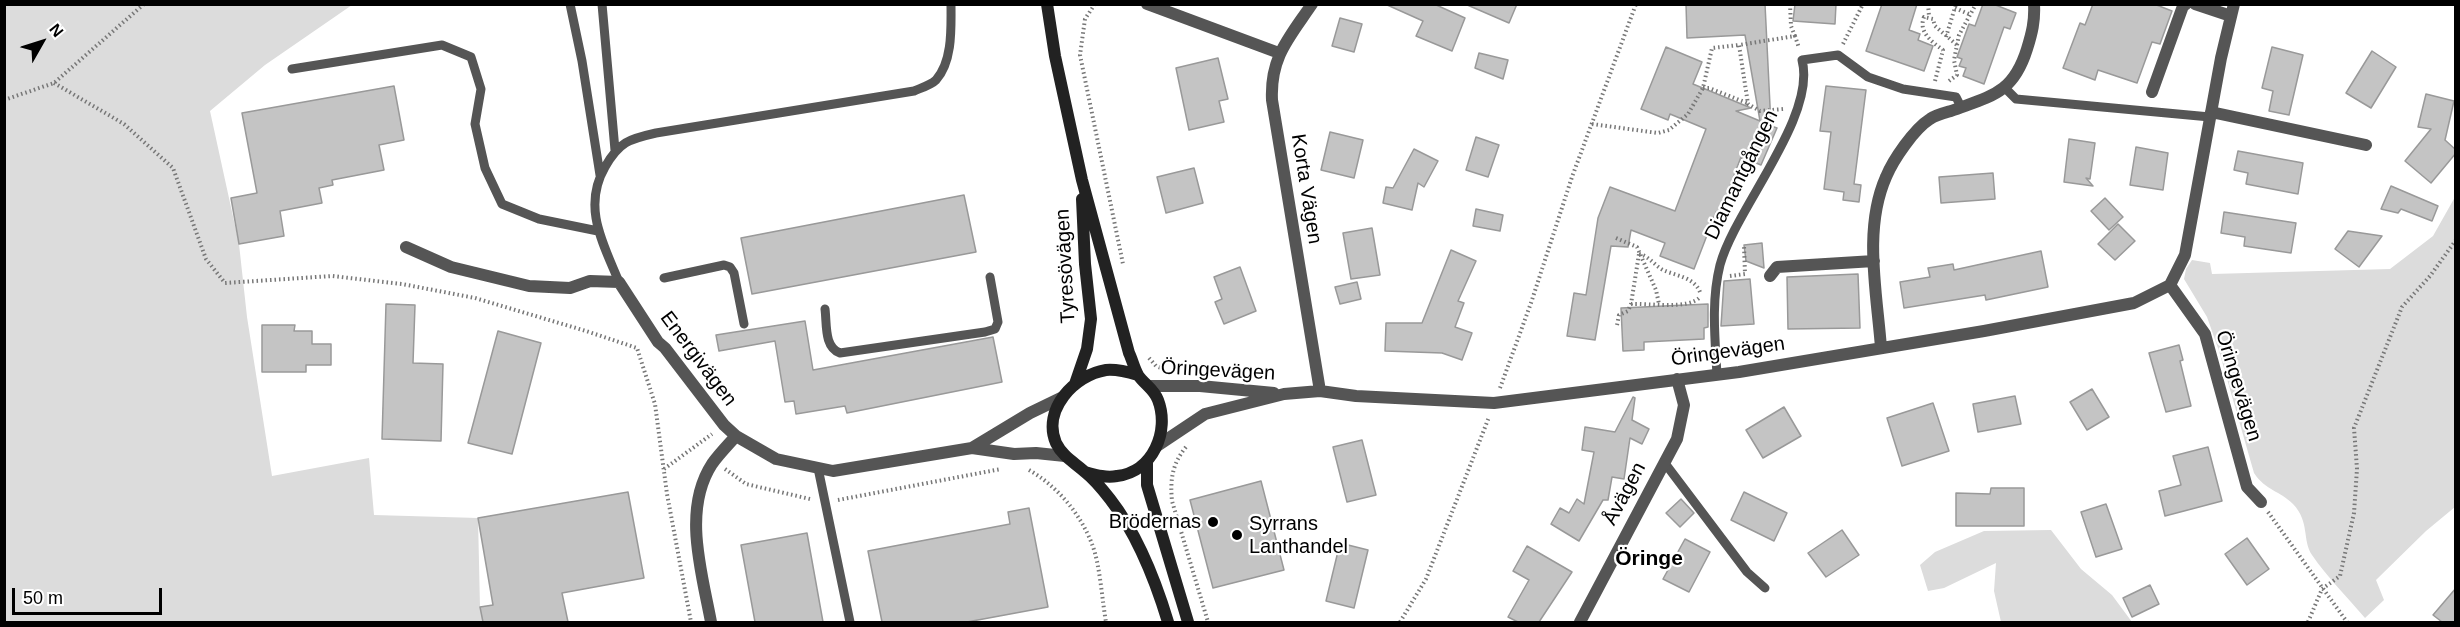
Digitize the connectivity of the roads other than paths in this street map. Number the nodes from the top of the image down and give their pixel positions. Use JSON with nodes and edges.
{"nodes":[{"id":1,"x":570,"y":4,"type":"edge"},
{"id":2,"x":602,"y":4,"type":"edge"},
{"id":3,"x":951,"y":4,"type":"edge"},
{"id":4,"x":1047,"y":4,"type":"edge"},
{"id":5,"x":1147,"y":4,"type":"edge"},
{"id":6,"x":1312,"y":4,"type":"edge"},
{"id":7,"x":2034,"y":4,"type":"edge"},
{"id":8,"x":2186,"y":4,"type":"edge"},
{"id":9,"x":2195,"y":4,"type":"edge"},
{"id":10,"x":2233,"y":10,"type":"edge"},
{"id":11,"x":1279,"y":53,"type":"junction"},
{"id":12,"x":292,"y":69,"type":"dead end"},
{"id":13,"x":2005,"y":88,"type":"junction"},
{"id":14,"x":2152,"y":92,"type":"dead end"},
{"id":15,"x":1961,"y":107,"type":"junction"},
{"id":16,"x":2211,"y":114,"type":"junction"},
{"id":17,"x":2366,"y":145,"type":"dead end"},
{"id":18,"x":615,"y":150,"type":"junction"},
{"id":19,"x":600,"y":175,"type":"junction"},
{"id":20,"x":1082,"y":180,"type":"junction"},
{"id":21,"x":598,"y":231,"type":"junction"},
{"id":22,"x":406,"y":247,"type":"dead end"},
{"id":23,"x":1874,"y":261,"type":"junction"},
{"id":24,"x":1770,"y":276,"type":"dead end"},
{"id":25,"x":990,"y":277,"type":"dead end"},
{"id":26,"x":664,"y":278,"type":"dead end"},
{"id":27,"x":619,"y":282,"type":"junction"},
{"id":28,"x":2169,"y":285,"type":"junction"},
{"id":29,"x":825,"y":309,"type":"dead end"},
{"id":30,"x":744,"y":324,"type":"dead end"},
{"id":31,"x":1881,"y":348,"type":"junction"},
{"id":32,"x":1138,"y":375,"type":"junction"},
{"id":33,"x":1717,"y":375,"type":"junction"},
{"id":34,"x":1677,"y":380,"type":"junction"},
{"id":35,"x":1076,"y":384,"type":"junction"},
{"id":36,"x":1149,"y":386,"type":"junction"},
{"id":37,"x":1320,"y":391,"type":"junction"},
{"id":38,"x":1284,"y":394,"type":"junction"},
{"id":39,"x":1061,"y":398,"type":"junction"},
{"id":40,"x":736,"y":436,"type":"junction"},
{"id":41,"x":1157,"y":446,"type":"junction"},
{"id":42,"x":972,"y":448,"type":"junction"},
{"id":43,"x":1065,"y":456,"type":"junction"},
{"id":44,"x":1147,"y":461,"type":"junction"},
{"id":45,"x":1664,"y":462,"type":"junction"},
{"id":46,"x":819,"y":468,"type":"junction"},
{"id":47,"x":1085,"y":472,"type":"junction"},
{"id":48,"x":2261,"y":502,"type":"road end"},
{"id":49,"x":1765,"y":588,"type":"dead end"},
{"id":50,"x":711,"y":622,"type":"edge"},
{"id":51,"x":850,"y":622,"type":"edge"},
{"id":52,"x":1168,"y":622,"type":"edge"},
{"id":53,"x":1188,"y":622,"type":"edge"},
{"id":54,"x":1580,"y":622,"type":"edge"}],
"edges":[{"from":1,"to":19,"type":"lane"},
{"from":2,"to":18,"type":"lane"},
{"from":3,"to":18,"type":"lane"},
{"from":4,"to":20,"type":"main road","name":"Tyresövägen"},
{"from":5,"to":11,"type":"street"},
{"from":6,"to":11,"type":"street","name":"Korta Vägen"},
{"from":7,"to":13,"type":"street"},
{"from":8,"to":14,"type":"street"},
{"from":9,"to":10,"type":"street"},
{"from":10,"to":16,"type":"street"},
{"from":11,"to":37,"type":"street","name":"Korta Vägen"},
{"from":12,"to":21,"type":"lane"},
{"from":13,"to":15,"type":"street"},
{"from":13,"to":16,"type":"lane"},
{"from":15,"to":23,"type":"street"},
{"from":15,"to":33,"type":"lane","name":"Diamantgången"},
{"from":16,"to":17,"type":"street"},
{"from":16,"to":28,"type":"street"},
{"from":18,"to":19,"type":"lane"},
{"from":19,"to":21,"type":"lane"},
{"from":20,"to":32,"type":"main road","name":"Tyresövägen"},
{"from":20,"to":35,"type":"main road","name":"Tyresövägen"},
{"from":21,"to":27,"type":"lane"},
{"from":22,"to":27,"type":"street"},
{"from":23,"to":24,"type":"street"},
{"from":23,"to":31,"type":"street"},
{"from":25,"to":29,"type":"lane"},
{"from":26,"to":30,"type":"lane"},
{"from":27,"to":40,"type":"street","name":"Energivägen"},
{"from":28,"to":31,"type":"street","name":"Öringevägen"},
{"from":28,"to":48,"type":"street","name":"Öringevägen"},
{"from":31,"to":33,"type":"street","name":"Öringevägen"},
{"from":32,"to":35,"type":"main road","name":"Tyresövägen"},
{"from":32,"to":36,"type":"main road","name":"Tyresövägen"},
{"from":33,"to":34,"type":"street","name":"Öringevägen"},
{"from":34,"to":37,"type":"street","name":"Öringevägen"},
{"from":34,"to":45,"type":"street","name":"Åvägen"},
{"from":35,"to":39,"type":"main road","name":"Tyresövägen"},
{"from":36,"to":38,"type":"street","name":"Öringevägen"},
{"from":36,"to":41,"type":"main road","name":"Tyresövägen"},
{"from":37,"to":38,"type":"street","name":"Öringevägen"},
{"from":38,"to":41,"type":"street","name":"Öringevägen"},
{"from":39,"to":42,"type":"street","name":"Energivägen"},
{"from":39,"to":43,"type":"main road"},
{"from":40,"to":46,"type":"street","name":"Energivägen"},
{"from":40,"to":50,"type":"street"},
{"from":41,"to":44,"type":"main road","name":"Tyresövägen"},
{"from":42,"to":43,"type":"street","name":"Energivägen"},
{"from":42,"to":46,"type":"street","name":"Energivägen"},
{"from":43,"to":47,"type":"main road"},
{"from":44,"to":47,"type":"main road","name":"Tyresövägen"},
{"from":44,"to":53,"type":"main road"},
{"from":45,"to":49,"type":"lane"},
{"from":45,"to":54,"type":"street","name":"Åvägen"},
{"from":46,"to":51,"type":"lane"},
{"from":47,"to":52,"type":"main road"}]}
